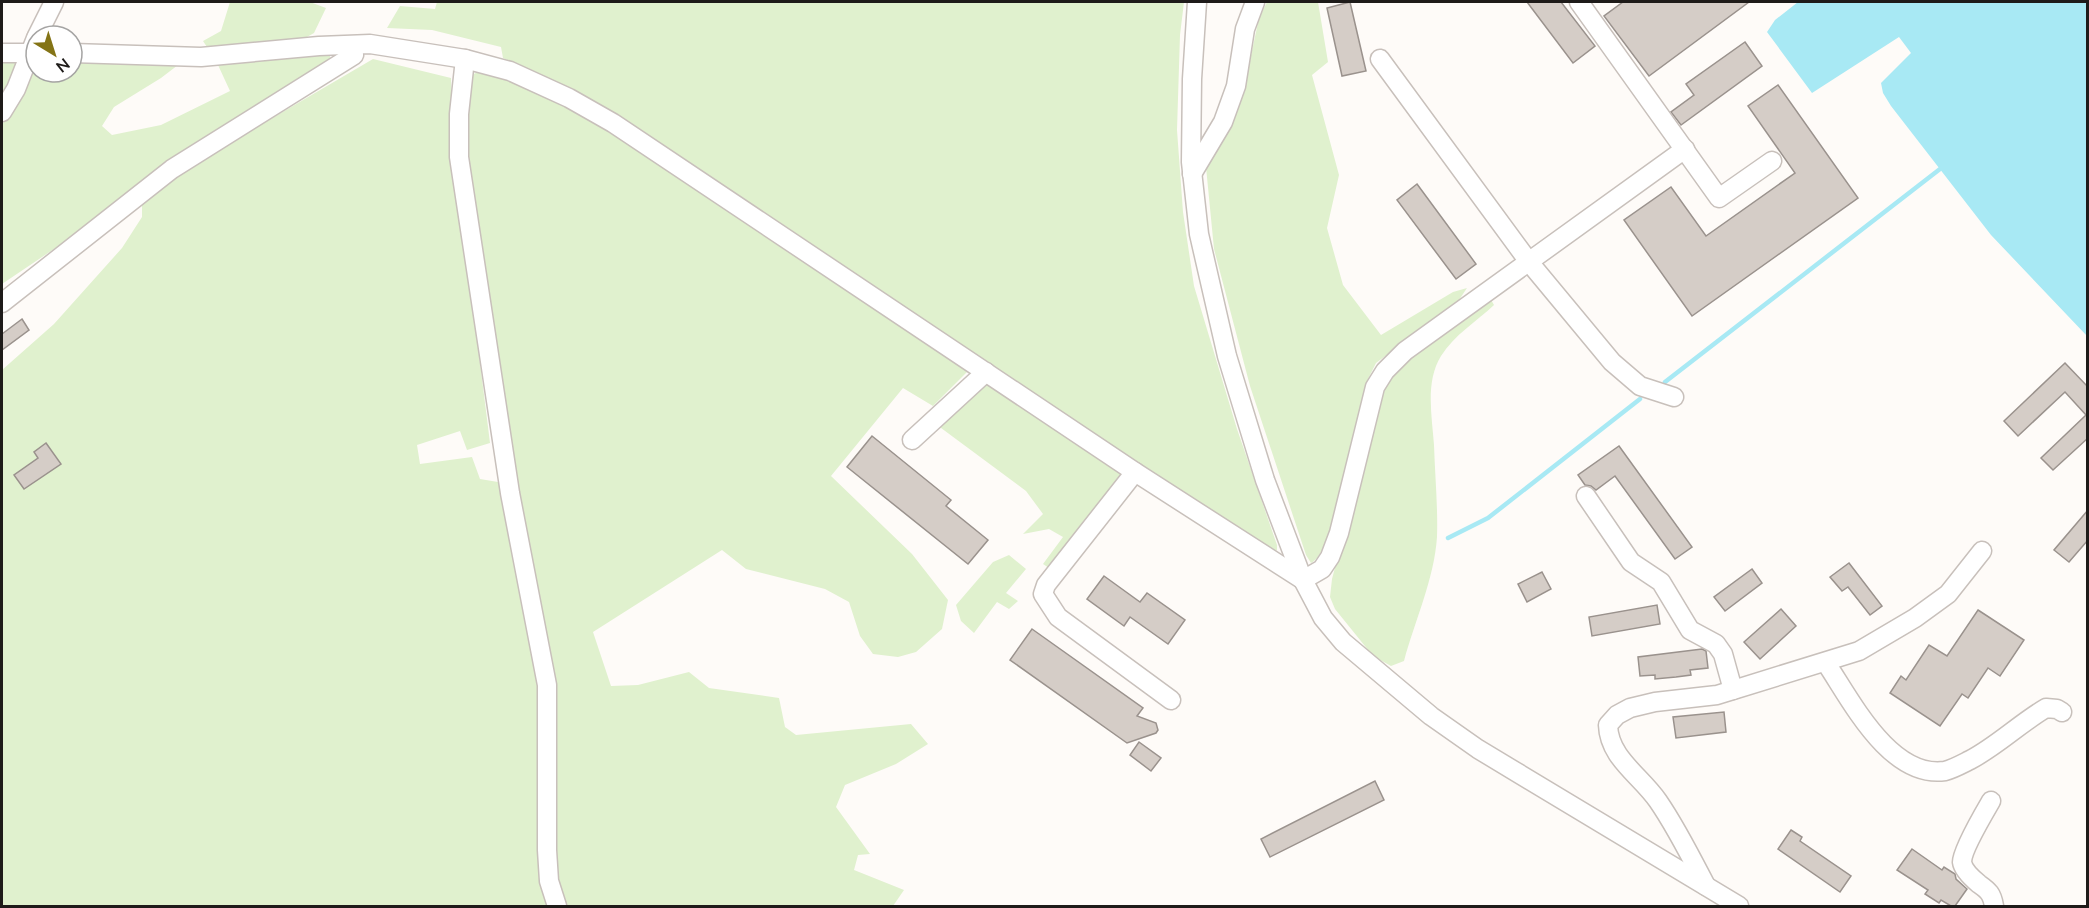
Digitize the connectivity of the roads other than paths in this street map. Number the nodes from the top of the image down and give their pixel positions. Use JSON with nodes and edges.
{"nodes":[{"id":1,"x":54,"y":2,"type":"edge"},
{"id":2,"x":1197,"y":2,"type":"edge"},
{"id":3,"x":1255,"y":2,"type":"edge"},
{"id":4,"x":1579,"y":2,"type":"edge"},
{"id":5,"x":44,"y":24,"type":"edge"},
{"id":6,"x":24,"y":48,"type":"edge"},
{"id":7,"x":2,"y":53,"type":"edge"},
{"id":8,"x":84,"y":53,"type":"edge"},
{"id":9,"x":354,"y":55,"type":"dead end"},
{"id":10,"x":465,"y":59,"type":"junction"},
{"id":11,"x":1380,"y":59,"type":"dead end"},
{"id":12,"x":24,"y":70,"type":"edge"},
{"id":13,"x":2,"y":112,"type":"edge"},
{"id":14,"x":1685,"y":149,"type":"junction"},
{"id":15,"x":1772,"y":161,"type":"dead end"},
{"id":16,"x":1192,"y":174,"type":"junction"},
{"id":17,"x":1529,"y":262,"type":"junction"},
{"id":18,"x":2,"y":303,"type":"edge"},
{"id":19,"x":986,"y":372,"type":"junction"},
{"id":20,"x":1674,"y":397,"type":"dead end"},
{"id":21,"x":912,"y":440,"type":"dead end"},
{"id":22,"x":1135,"y":472,"type":"junction"},
{"id":23,"x":1586,"y":496,"type":"dead end"},
{"id":24,"x":1982,"y":551,"type":"dead end"},
{"id":25,"x":1303,"y":580,"type":"junction"},
{"id":26,"x":1826,"y":663,"type":"junction"},
{"id":27,"x":1733,"y":690,"type":"junction"},
{"id":28,"x":1171,"y":700,"type":"dead end"},
{"id":29,"x":2062,"y":712,"type":"dead end"},
{"id":30,"x":1991,"y":801,"type":"dead end"},
{"id":31,"x":1706,"y":886,"type":"junction"},
{"id":32,"x":557,"y":906,"type":"edge"},
{"id":33,"x":1739,"y":906,"type":"edge"},
{"id":34,"x":1994,"y":906,"type":"edge"}],
"edges":[{"from":1,"to":5,"type":"street"},
{"from":2,"to":16,"type":"street"},
{"from":3,"to":16,"type":"street"},
{"from":4,"to":14,"type":"street"},
{"from":6,"to":7,"type":"street"},
{"from":8,"to":10,"type":"street"},
{"from":9,"to":18,"type":"street"},
{"from":10,"to":19,"type":"street"},
{"from":10,"to":32,"type":"street"},
{"from":11,"to":17,"type":"street"},
{"from":12,"to":13,"type":"street"},
{"from":14,"to":15,"type":"street"},
{"from":14,"to":17,"type":"street"},
{"from":16,"to":25,"type":"street"},
{"from":17,"to":20,"type":"street"},
{"from":17,"to":25,"type":"street"},
{"from":19,"to":21,"type":"street"},
{"from":19,"to":22,"type":"street"},
{"from":22,"to":25,"type":"street"},
{"from":22,"to":28,"type":"street"},
{"from":23,"to":27,"type":"street"},
{"from":24,"to":26,"type":"street"},
{"from":25,"to":31,"type":"street"},
{"from":26,"to":27,"type":"street"},
{"from":26,"to":29,"type":"street"},
{"from":27,"to":31,"type":"street"},
{"from":30,"to":34,"type":"street"},
{"from":31,"to":33,"type":"street"}]}
